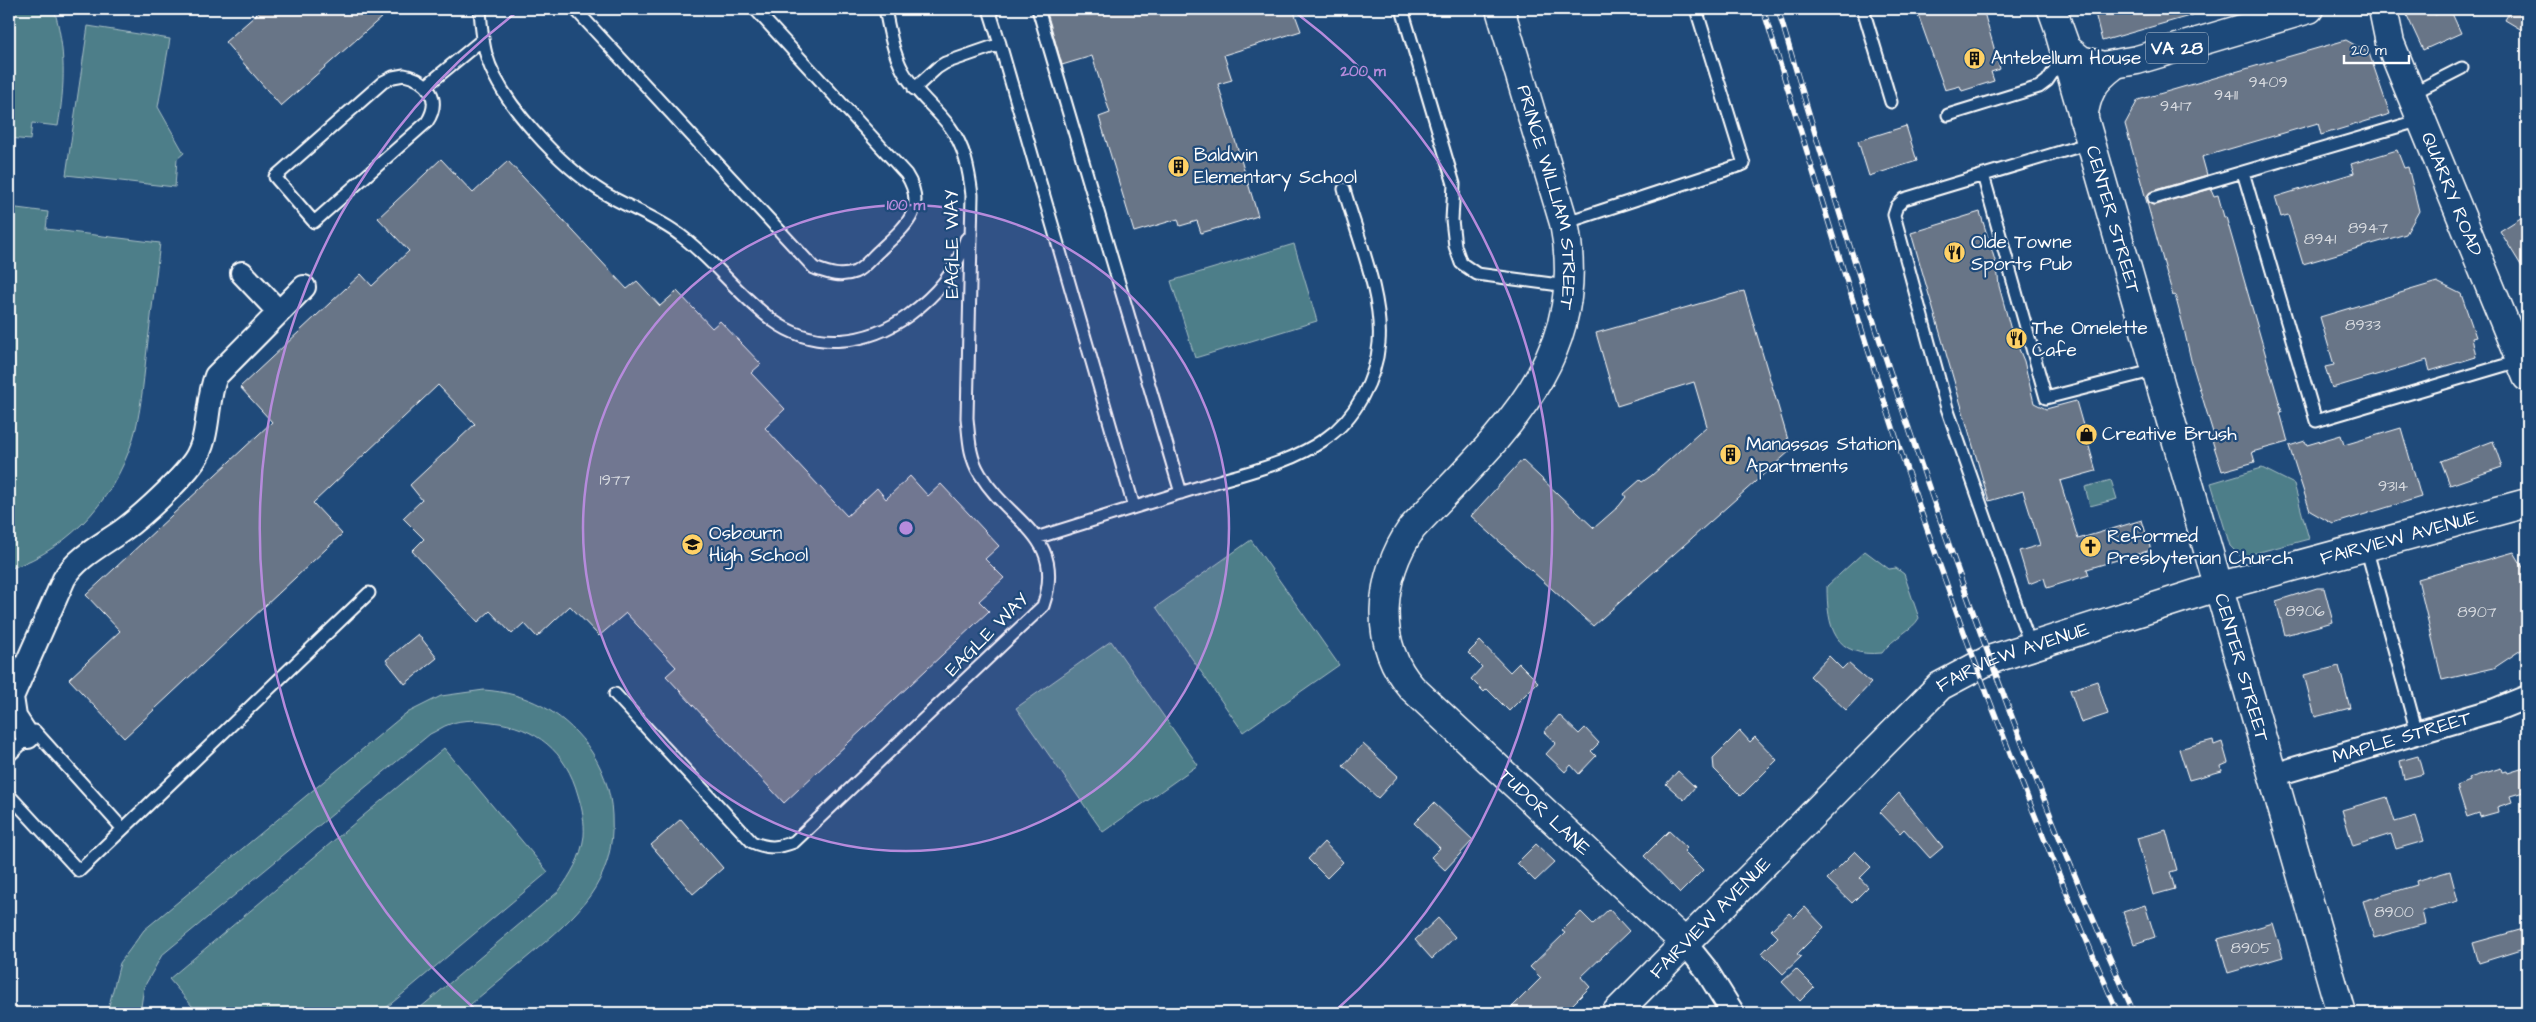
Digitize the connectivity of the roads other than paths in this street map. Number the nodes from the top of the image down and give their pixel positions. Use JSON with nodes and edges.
{"nodes":[{"id":1,"x":480,"y":9,"type":"edge"},
{"id":2,"x":575,"y":9,"type":"edge"},
{"id":3,"x":755,"y":9,"type":"edge"},
{"id":4,"x":885,"y":9,"type":"edge"},
{"id":5,"x":989,"y":9,"type":"edge"},
{"id":6,"x":1038,"y":9,"type":"edge"},
{"id":7,"x":1402,"y":9,"type":"edge"},
{"id":8,"x":1500,"y":9,"type":"edge"},
{"id":9,"x":1696,"y":9,"type":"edge"},
{"id":10,"x":1863,"y":9,"type":"edge"},
{"id":11,"x":2052,"y":9,"type":"edge"},
{"id":12,"x":2306,"y":9,"type":"edge"},
{"id":13,"x":2383,"y":9,"type":"edge"},
{"id":14,"x":483,"y":39,"type":"junction"},
{"id":15,"x":1000,"y":44,"type":"junction"},
{"id":16,"x":2062,"y":45,"type":"junction"},
{"id":17,"x":2113,"y":66,"type":"junction"},
{"id":18,"x":2462,"y":68,"type":"dead end"},
{"id":19,"x":426,"y":86,"type":"junction"},
{"id":20,"x":914,"y":89,"type":"junction"},
{"id":21,"x":2411,"y":94,"type":"junction"},
{"id":22,"x":1891,"y":102,"type":"dead end"},
{"id":23,"x":1948,"y":115,"type":"dead end"},
{"id":24,"x":2421,"y":120,"type":"junction"},
{"id":25,"x":2086,"y":130,"type":"junction"},
{"id":26,"x":2243,"y":172,"type":"junction"},
{"id":27,"x":1983,"y":175,"type":"junction"},
{"id":28,"x":1344,"y":190,"type":"dead end"},
{"id":29,"x":2154,"y":198,"type":"dead end"},
{"id":30,"x":971,"y":222,"type":"junction"},
{"id":31,"x":1564,"y":223,"type":"junction"},
{"id":32,"x":242,"y":273,"type":"dead end"},
{"id":33,"x":1570,"y":286,"type":"junction"},
{"id":34,"x":304,"y":287,"type":"dead end"},
{"id":35,"x":278,"y":311,"type":"junction"},
{"id":36,"x":2523,"y":369,"type":"edge"},
{"id":37,"x":2156,"y":370,"type":"junction"},
{"id":38,"x":1182,"y":493,"type":"junction"},
{"id":39,"x":2527,"y":503,"type":"edge"},
{"id":40,"x":1134,"y":507,"type":"junction"},
{"id":41,"x":1036,"y":538,"type":"junction"},
{"id":42,"x":2366,"y":547,"type":"junction"},
{"id":43,"x":2217,"y":587,"type":"junction"},
{"id":44,"x":369,"y":593,"type":"dead end"},
{"id":45,"x":1386,"y":600,"type":"joint"},
{"id":46,"x":2031,"y":647,"type":"junction"},
{"id":47,"x":615,"y":694,"type":"dead end"},
{"id":48,"x":2527,"y":698,"type":"edge"},
{"id":49,"x":2417,"y":732,"type":"junction"},
{"id":50,"x":28,"y":737,"type":"junction"},
{"id":51,"x":9,"y":756,"type":"edge"},
{"id":52,"x":2273,"y":775,"type":"junction"},
{"id":53,"x":9,"y":795,"type":"edge"},
{"id":54,"x":123,"y":829,"type":"junction"},
{"id":55,"x":1685,"y":943,"type":"junction"},
{"id":56,"x":1616,"y":1013,"type":"edge"},
{"id":57,"x":1733,"y":1013,"type":"edge"},
{"id":58,"x":2341,"y":1013,"type":"edge"}],
"edges":[{"from":1,"to":14,"type":"lane"},
{"from":2,"to":3,"type":"lane"},
{"from":4,"to":20,"type":"lane","name":"EAGLE WAY"},
{"from":5,"to":15,"type":"lane"},
{"from":6,"to":38,"type":"lane"},
{"from":7,"to":33,"type":"lane"},
{"from":8,"to":31,"type":"main road","name":"PRINCE WILLIAM STREET"},
{"from":9,"to":31,"type":"lane"},
{"from":10,"to":22,"type":"lane"},
{"from":11,"to":16,"type":"main road","name":"CENTER STREET","number":"VA 28"},
{"from":12,"to":17,"type":"main road","number":"VA 28"},
{"from":13,"to":21,"type":"main road","name":"QUARRY ROAD"},
{"from":14,"to":19,"type":"lane"},
{"from":14,"to":30,"type":"lane"},
{"from":15,"to":20,"type":"lane"},
{"from":15,"to":40,"type":"lane"},
{"from":16,"to":17,"type":"main road","number":"VA 28"},
{"from":16,"to":23,"type":"lane"},
{"from":16,"to":25,"type":"main road","name":"CENTER STREET"},
{"from":17,"to":25,"type":"main road","name":"CENTER STREET"},
{"from":18,"to":21,"type":"lane"},
{"from":19,"to":19,"type":"lane"},
{"from":20,"to":30,"type":"lane","name":"EAGLE WAY"},
{"from":21,"to":24,"type":"main road","name":"QUARRY ROAD"},
{"from":24,"to":26,"type":"lane"},
{"from":24,"to":36,"type":"main road","name":"QUARRY ROAD"},
{"from":25,"to":27,"type":"lane"},
{"from":25,"to":37,"type":"main road","name":"CENTER STREET"},
{"from":26,"to":29,"type":"lane"},
{"from":26,"to":36,"type":"lane"},
{"from":27,"to":37,"type":"lane"},
{"from":27,"to":46,"type":"lane"},
{"from":28,"to":38,"type":"lane"},
{"from":30,"to":41,"type":"lane","name":"EAGLE WAY"},
{"from":31,"to":33,"type":"main road","name":"PRINCE WILLIAM STREET"},
{"from":32,"to":35,"type":"street"},
{"from":33,"to":45,"type":"main road","name":"PRINCE WILLIAM STREET"},
{"from":34,"to":35,"type":"street"},
{"from":35,"to":50,"type":"street"},
{"from":37,"to":43,"type":"main road","name":"CENTER STREET"},
{"from":38,"to":40,"type":"lane"},
{"from":39,"to":42,"type":"main road","name":"FAIRVIEW AVENUE"},
{"from":40,"to":41,"type":"lane"},
{"from":41,"to":47,"type":"lane","name":"EAGLE WAY"},
{"from":42,"to":43,"type":"main road","name":"FAIRVIEW AVENUE"},
{"from":42,"to":49,"type":"lane"},
{"from":43,"to":46,"type":"main road","name":"FAIRVIEW AVENUE"},
{"from":43,"to":52,"type":"main road","name":"CENTER STREET"},
{"from":44,"to":54,"type":"lane"},
{"from":45,"to":55,"type":"main road","name":"TUDOR LANE"},
{"from":46,"to":55,"type":"main road","name":"FAIRVIEW AVENUE"},
{"from":48,"to":49,"type":"street","name":"MAPLE STREET"},
{"from":49,"to":52,"type":"street","name":"MAPLE STREET"},
{"from":50,"to":51,"type":"lane"},
{"from":50,"to":54,"type":"lane"},
{"from":52,"to":58,"type":"main road","name":"CENTER STREET"},
{"from":53,"to":54,"type":"lane"},
{"from":55,"to":56,"type":"main road","name":"FAIRVIEW AVENUE"},
{"from":55,"to":57,"type":"street","name":"TUDOR LANE"}]}
